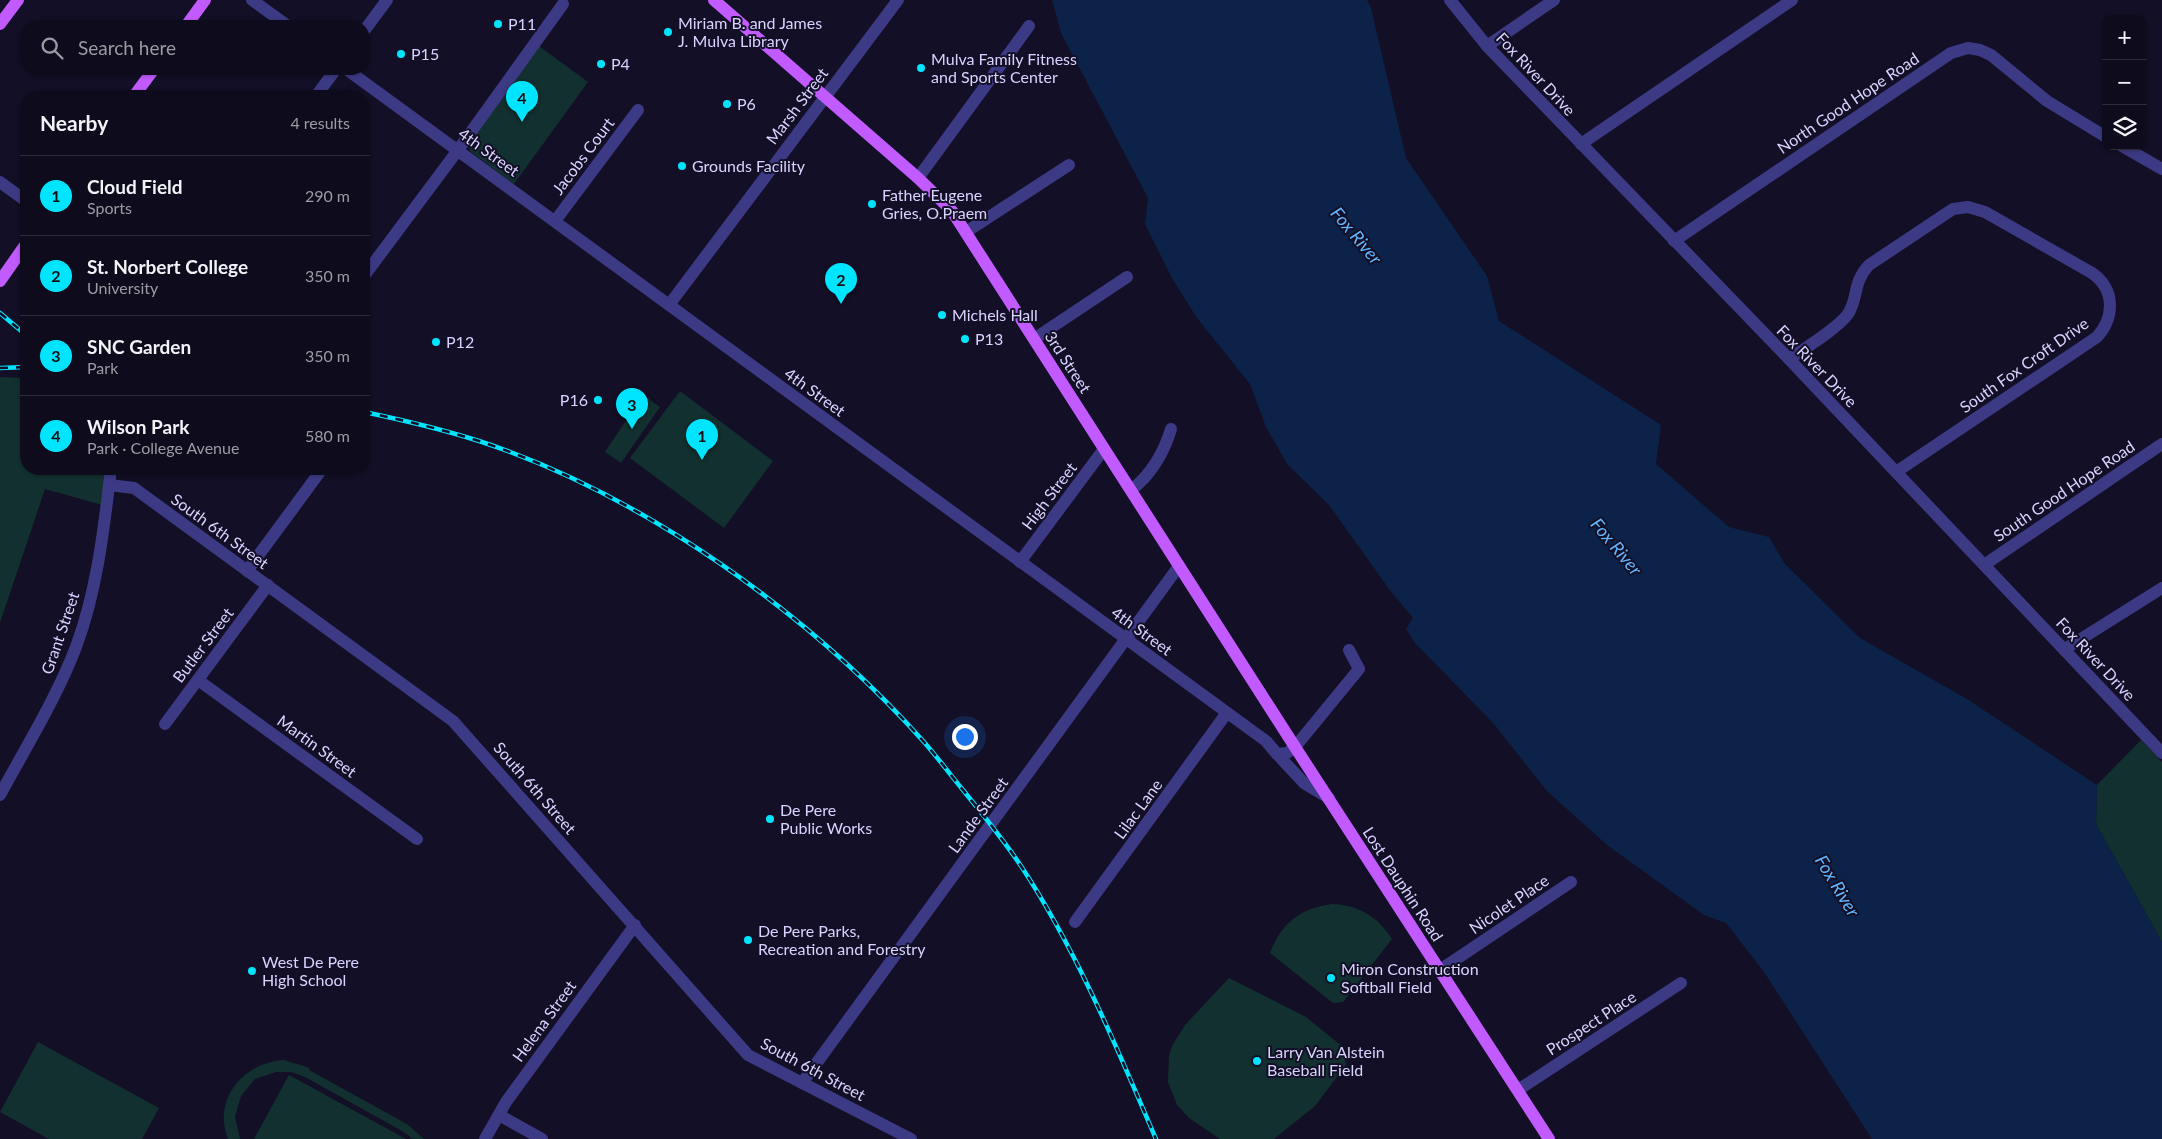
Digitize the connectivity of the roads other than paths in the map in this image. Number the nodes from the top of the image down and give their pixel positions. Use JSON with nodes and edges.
{"nodes":[{"id":1,"x":18,"y":0,"type":"edge"},
{"id":2,"x":205,"y":0,"type":"edge"},
{"id":3,"x":252,"y":0,"type":"edge"},
{"id":4,"x":387,"y":0,"type":"edge"},
{"id":5,"x":714,"y":0,"type":"edge"},
{"id":6,"x":898,"y":0,"type":"edge"},
{"id":7,"x":1450,"y":0,"type":"edge"},
{"id":8,"x":1554,"y":0,"type":"edge"},
{"id":9,"x":1792,"y":0,"type":"edge"},
{"id":10,"x":563,"y":4,"type":"dead end"},
{"id":11,"x":190,"y":20,"type":"edge"},
{"id":12,"x":280,"y":20,"type":"edge"},
{"id":13,"x":370,"y":23,"type":"edge"},
{"id":14,"x":0,"y":24,"type":"edge"},
{"id":15,"x":1029,"y":26,"type":"dead end"},
{"id":16,"x":1487,"y":46,"type":"junction"},
{"id":17,"x":150,"y":75,"type":"edge"},
{"id":18,"x":332,"y":75,"type":"edge"},
{"id":19,"x":354,"y":75,"type":"edge"},
{"id":20,"x":138,"y":90,"type":"edge"},
{"id":21,"x":320,"y":90,"type":"edge"},
{"id":22,"x":825,"y":96,"type":"junction"},
{"id":23,"x":638,"y":110,"type":"dead end"},
{"id":24,"x":2102,"y":135,"type":"edge"},
{"id":25,"x":1580,"y":144,"type":"junction"},
{"id":26,"x":458,"y":150,"type":"junction"},
{"id":27,"x":2129,"y":150,"type":"edge"},
{"id":28,"x":1069,"y":164,"type":"dead end"},
{"id":29,"x":2162,"y":169,"type":"edge"},
{"id":30,"x":918,"y":178,"type":"junction"},
{"id":31,"x":0,"y":182,"type":"edge"},
{"id":32,"x":20,"y":197,"type":"edge"},
{"id":33,"x":555,"y":221,"type":"junction"},
{"id":34,"x":966,"y":232,"type":"junction"},
{"id":35,"x":1674,"y":241,"type":"junction"},
{"id":36,"x":20,"y":253,"type":"edge"},
{"id":37,"x":370,"y":268,"type":"edge"},
{"id":38,"x":1127,"y":278,"type":"dead end"},
{"id":39,"x":0,"y":281,"type":"edge"},
{"id":40,"x":669,"y":305,"type":"junction"},
{"id":41,"x":1034,"y":339,"type":"junction"},
{"id":42,"x":1789,"y":359,"type":"junction"},
{"id":43,"x":1171,"y":429,"type":"dead end"},
{"id":44,"x":2162,"y":444,"type":"edge"},
{"id":45,"x":1104,"y":449,"type":"junction"},
{"id":46,"x":1896,"y":472,"type":"junction"},
{"id":47,"x":110,"y":475,"type":"edge"},
{"id":48,"x":318,"y":475,"type":"edge"},
{"id":49,"x":109,"y":485,"type":"junction"},
{"id":50,"x":1131,"y":490,"type":"junction"},
{"id":51,"x":1020,"y":562,"type":"junction"},
{"id":52,"x":1984,"y":565,"type":"junction"},
{"id":53,"x":1179,"y":566,"type":"junction"},
{"id":54,"x":247,"y":571,"type":"junction"},
{"id":55,"x":268,"y":585,"type":"junction"},
{"id":56,"x":2162,"y":588,"type":"edge"},
{"id":57,"x":1125,"y":640,"type":"junction"},
{"id":58,"x":2065,"y":649,"type":"junction"},
{"id":59,"x":1349,"y":650,"type":"dead end"},
{"id":60,"x":198,"y":680,"type":"junction"},
{"id":61,"x":1226,"y":714,"type":"junction"},
{"id":62,"x":165,"y":724,"type":"dead end"},
{"id":63,"x":1266,"y":741,"type":"junction"},
{"id":64,"x":1295,"y":747,"type":"junction"},
{"id":65,"x":2162,"y":753,"type":"edge"},
{"id":66,"x":1278,"y":754,"type":"junction"},
{"id":67,"x":0,"y":795,"type":"edge"},
{"id":68,"x":1328,"y":798,"type":"junction"},
{"id":69,"x":417,"y":839,"type":"dead end"},
{"id":70,"x":1572,"y":882,"type":"dead end"},
{"id":71,"x":1076,"y":922,"type":"dead end"},
{"id":72,"x":634,"y":926,"type":"junction"},
{"id":73,"x":1440,"y":970,"type":"junction"},
{"id":74,"x":1681,"y":983,"type":"dead end"},
{"id":75,"x":802,"y":1083,"type":"junction"},
{"id":76,"x":1518,"y":1090,"type":"junction"},
{"id":77,"x":499,"y":1115,"type":"junction"},
{"id":78,"x":485,"y":1139,"type":"edge"},
{"id":79,"x":542,"y":1139,"type":"edge"},
{"id":80,"x":911,"y":1139,"type":"edge"},
{"id":81,"x":1549,"y":1139,"type":"edge"}],
"edges":[{"from":1,"to":14,"type":"main road"},
{"from":2,"to":11,"type":"main road"},
{"from":3,"to":12,"type":"street"},
{"from":4,"to":13,"type":"street"},
{"from":5,"to":22,"type":"main road","name":"3rd Street"},
{"from":6,"to":22,"type":"street","name":"Marsh Street"},
{"from":7,"to":16,"type":"street","name":"Fox River Drive"},
{"from":8,"to":16,"type":"street"},
{"from":9,"to":25,"type":"street"},
{"from":10,"to":26,"type":"street"},
{"from":15,"to":30,"type":"street"},
{"from":16,"to":25,"type":"street","name":"Fox River Drive"},
{"from":17,"to":20,"type":"main road"},
{"from":18,"to":21,"type":"street"},
{"from":19,"to":26,"type":"street","name":"4th Street"},
{"from":22,"to":30,"type":"main road","name":"3rd Street"},
{"from":22,"to":40,"type":"street","name":"Marsh Street"},
{"from":23,"to":33,"type":"street","name":"Jacobs Court"},
{"from":24,"to":35,"type":"street","name":"North Good Hope Road"},
{"from":25,"to":35,"type":"street","name":"Fox River Drive"},
{"from":26,"to":33,"type":"street","name":"4th Street"},
{"from":26,"to":37,"type":"street"},
{"from":27,"to":29,"type":"street"},
{"from":28,"to":34,"type":"street"},
{"from":30,"to":34,"type":"main road","name":"3rd Street"},
{"from":31,"to":32,"type":"street"},
{"from":33,"to":40,"type":"street","name":"4th Street"},
{"from":34,"to":41,"type":"main road","name":"3rd Street"},
{"from":35,"to":42,"type":"street","name":"Fox River Drive"},
{"from":36,"to":39,"type":"main road"},
{"from":38,"to":41,"type":"street"},
{"from":40,"to":51,"type":"street","name":"4th Street"},
{"from":41,"to":45,"type":"main road","name":"3rd Street"},
{"from":42,"to":46,"type":"street","name":"Fox River Drive"},
{"from":42,"to":46,"type":"street","name":"South Fox Croft Drive"},
{"from":43,"to":50,"type":"street"},
{"from":44,"to":52,"type":"street","name":"South Good Hope Road"},
{"from":45,"to":50,"type":"main road","name":"3rd Street"},
{"from":45,"to":51,"type":"street","name":"High Street"},
{"from":46,"to":52,"type":"street","name":"Fox River Drive"},
{"from":47,"to":49,"type":"street","name":"Grant Street"},
{"from":48,"to":54,"type":"street"},
{"from":49,"to":54,"type":"street","name":"South 6th Street"},
{"from":49,"to":67,"type":"street","name":"Grant Street"},
{"from":50,"to":53,"type":"main road","name":"3rd Street"},
{"from":51,"to":57,"type":"street","name":"4th Street"},
{"from":52,"to":58,"type":"street","name":"Fox River Drive"},
{"from":53,"to":57,"type":"street","name":"Lande Street"},
{"from":53,"to":64,"type":"main road","name":"3rd Street"},
{"from":54,"to":55,"type":"street","name":"South 6th Street"},
{"from":55,"to":60,"type":"street","name":"Butler Street"},
{"from":55,"to":72,"type":"street","name":"South 6th Street"},
{"from":56,"to":58,"type":"street"},
{"from":57,"to":61,"type":"street","name":"4th Street"},
{"from":57,"to":75,"type":"street","name":"Lande Street"},
{"from":58,"to":65,"type":"street","name":"Fox River Drive"},
{"from":59,"to":64,"type":"street"},
{"from":60,"to":62,"type":"street","name":"Butler Street"},
{"from":60,"to":69,"type":"street","name":"Martin Street"},
{"from":61,"to":63,"type":"street","name":"4th Street"},
{"from":61,"to":71,"type":"street","name":"Lilac Lane"},
{"from":63,"to":64,"type":"street","name":"4th Street"},
{"from":63,"to":66,"type":"street","name":"4th Street"},
{"from":64,"to":66,"type":"street"},
{"from":64,"to":68,"type":"main road","name":"Lost Dauphin Road"},
{"from":66,"to":68,"type":"street","name":"4th Street"},
{"from":68,"to":73,"type":"main road","name":"Lost Dauphin Road"},
{"from":70,"to":73,"type":"street","name":"Nicolet Place"},
{"from":72,"to":75,"type":"street","name":"South 6th Street"},
{"from":72,"to":77,"type":"street","name":"Helena Street"},
{"from":73,"to":76,"type":"main road","name":"Lost Dauphin Road"},
{"from":74,"to":76,"type":"street","name":"Prospect Place"},
{"from":75,"to":80,"type":"street","name":"South 6th Street"},
{"from":76,"to":81,"type":"main road","name":"Lost Dauphin Road"},
{"from":77,"to":78,"type":"street","name":"Helena Street"},
{"from":77,"to":79,"type":"street"}]}
